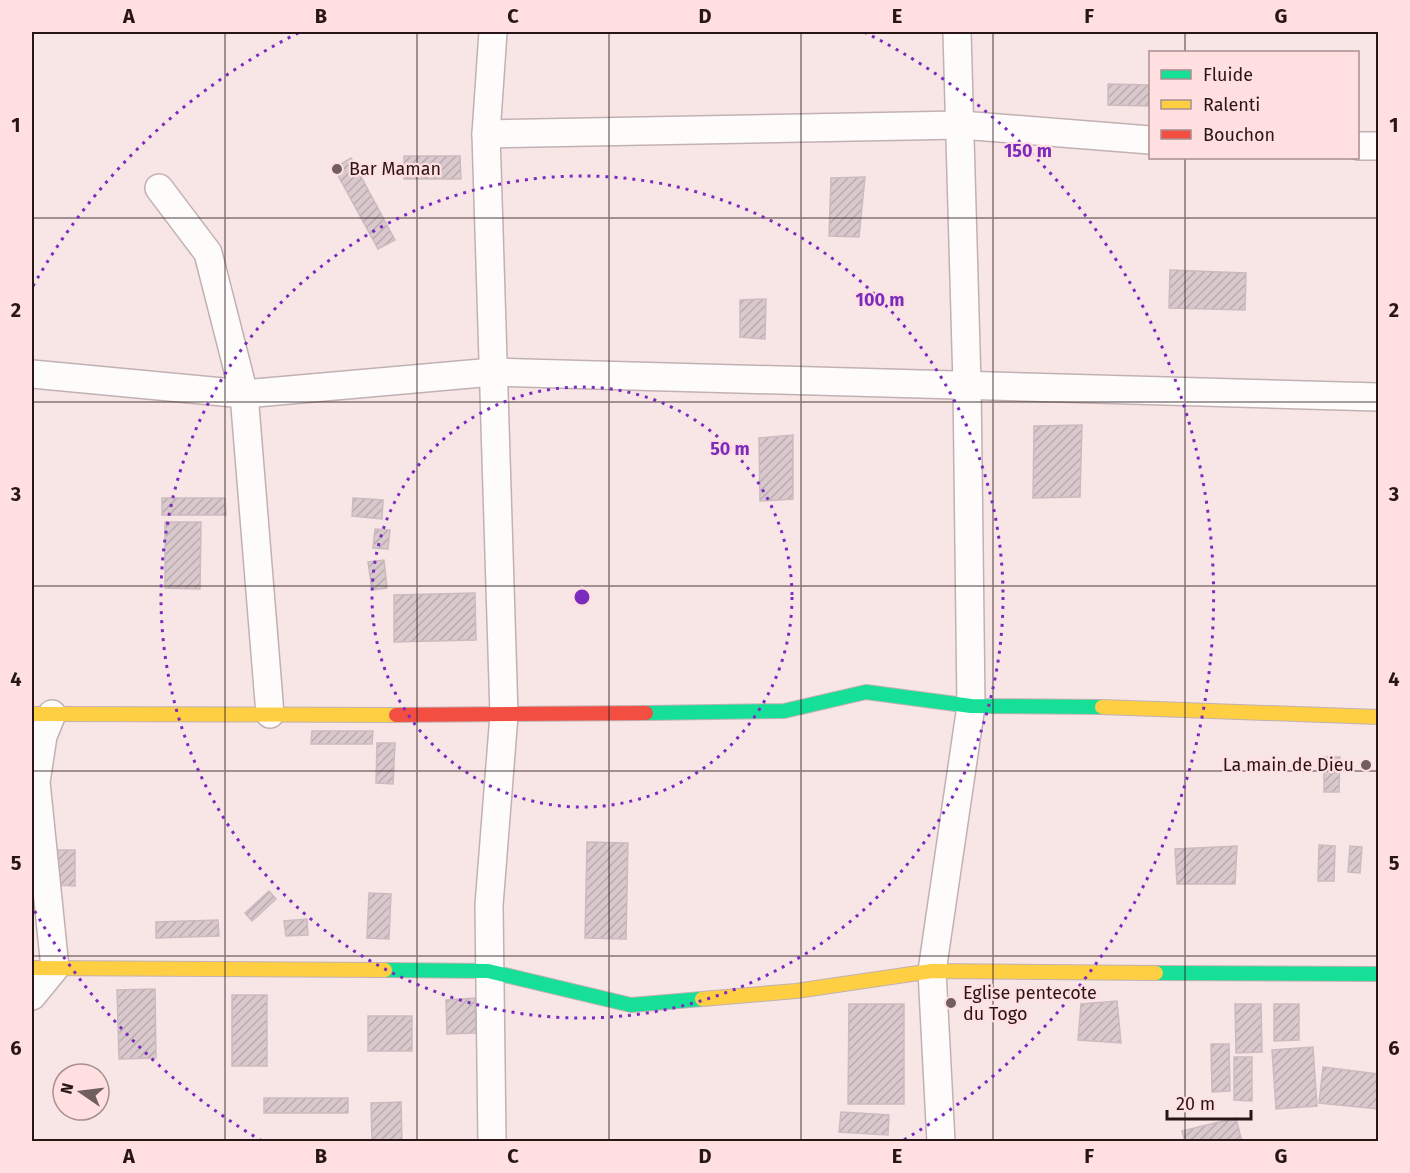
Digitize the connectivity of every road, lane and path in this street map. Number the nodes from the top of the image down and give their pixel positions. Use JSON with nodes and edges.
{"nodes":[{"id":1,"x":493,"y":32,"type":"edge"},
{"id":2,"x":957,"y":32,"type":"edge"},
{"id":3,"x":961,"y":125,"type":"junction"},
{"id":4,"x":486,"y":134,"type":"junction"},
{"id":5,"x":1149,"y":140,"type":"edge"},
{"id":6,"x":1359,"y":146,"type":"edge"},
{"id":7,"x":1378,"y":146,"type":"edge"},
{"id":8,"x":159,"y":188,"type":"dead end"},
{"id":9,"x":493,"y":372,"type":"junction"},
{"id":10,"x":32,"y":374,"type":"edge"},
{"id":11,"x":967,"y":384,"type":"junction"},
{"id":12,"x":244,"y":394,"type":"junction"},
{"id":13,"x":1378,"y":397,"type":"edge"},
{"id":14,"x":971,"y":706,"type":"junction"},
{"id":15,"x":42,"y":714,"type":"edge"},
{"id":16,"x":270,"y":714,"type":"junction"},
{"id":17,"x":504,"y":715,"type":"junction"},
{"id":18,"x":1378,"y":717,"type":"edge"},
{"id":19,"x":43,"y":968,"type":"edge"},
{"id":20,"x":488,"y":971,"type":"junction"},
{"id":21,"x":932,"y":971,"type":"junction"},
{"id":22,"x":1378,"y":974,"type":"edge"},
{"id":23,"x":32,"y":996,"type":"edge"},
{"id":24,"x":492,"y":1142,"type":"edge"},
{"id":25,"x":941,"y":1142,"type":"edge"}],
"edges":[{"from":1,"to":4,"type":"street"},
{"from":2,"to":3,"type":"street"},
{"from":3,"to":4,"type":"street"},
{"from":3,"to":5,"type":"street"},
{"from":3,"to":11,"type":"street"},
{"from":4,"to":9,"type":"street"},
{"from":6,"to":7,"type":"street"},
{"from":8,"to":12,"type":"street"},
{"from":9,"to":11,"type":"street"},
{"from":9,"to":12,"type":"street"},
{"from":9,"to":17,"type":"street"},
{"from":10,"to":12,"type":"street"},
{"from":11,"to":13,"type":"street"},
{"from":11,"to":14,"type":"street"},
{"from":12,"to":16,"type":"street"},
{"from":14,"to":17,"type":"street"},
{"from":14,"to":18,"type":"street"},
{"from":14,"to":21,"type":"street"},
{"from":15,"to":16,"type":"street"},
{"from":15,"to":19,"type":"street"},
{"from":16,"to":17,"type":"street"},
{"from":17,"to":20,"type":"street"},
{"from":19,"to":20,"type":"street"},
{"from":19,"to":23,"type":"street"},
{"from":20,"to":21,"type":"street"},
{"from":20,"to":24,"type":"street"},
{"from":21,"to":22,"type":"street"},
{"from":21,"to":25,"type":"street"}]}
